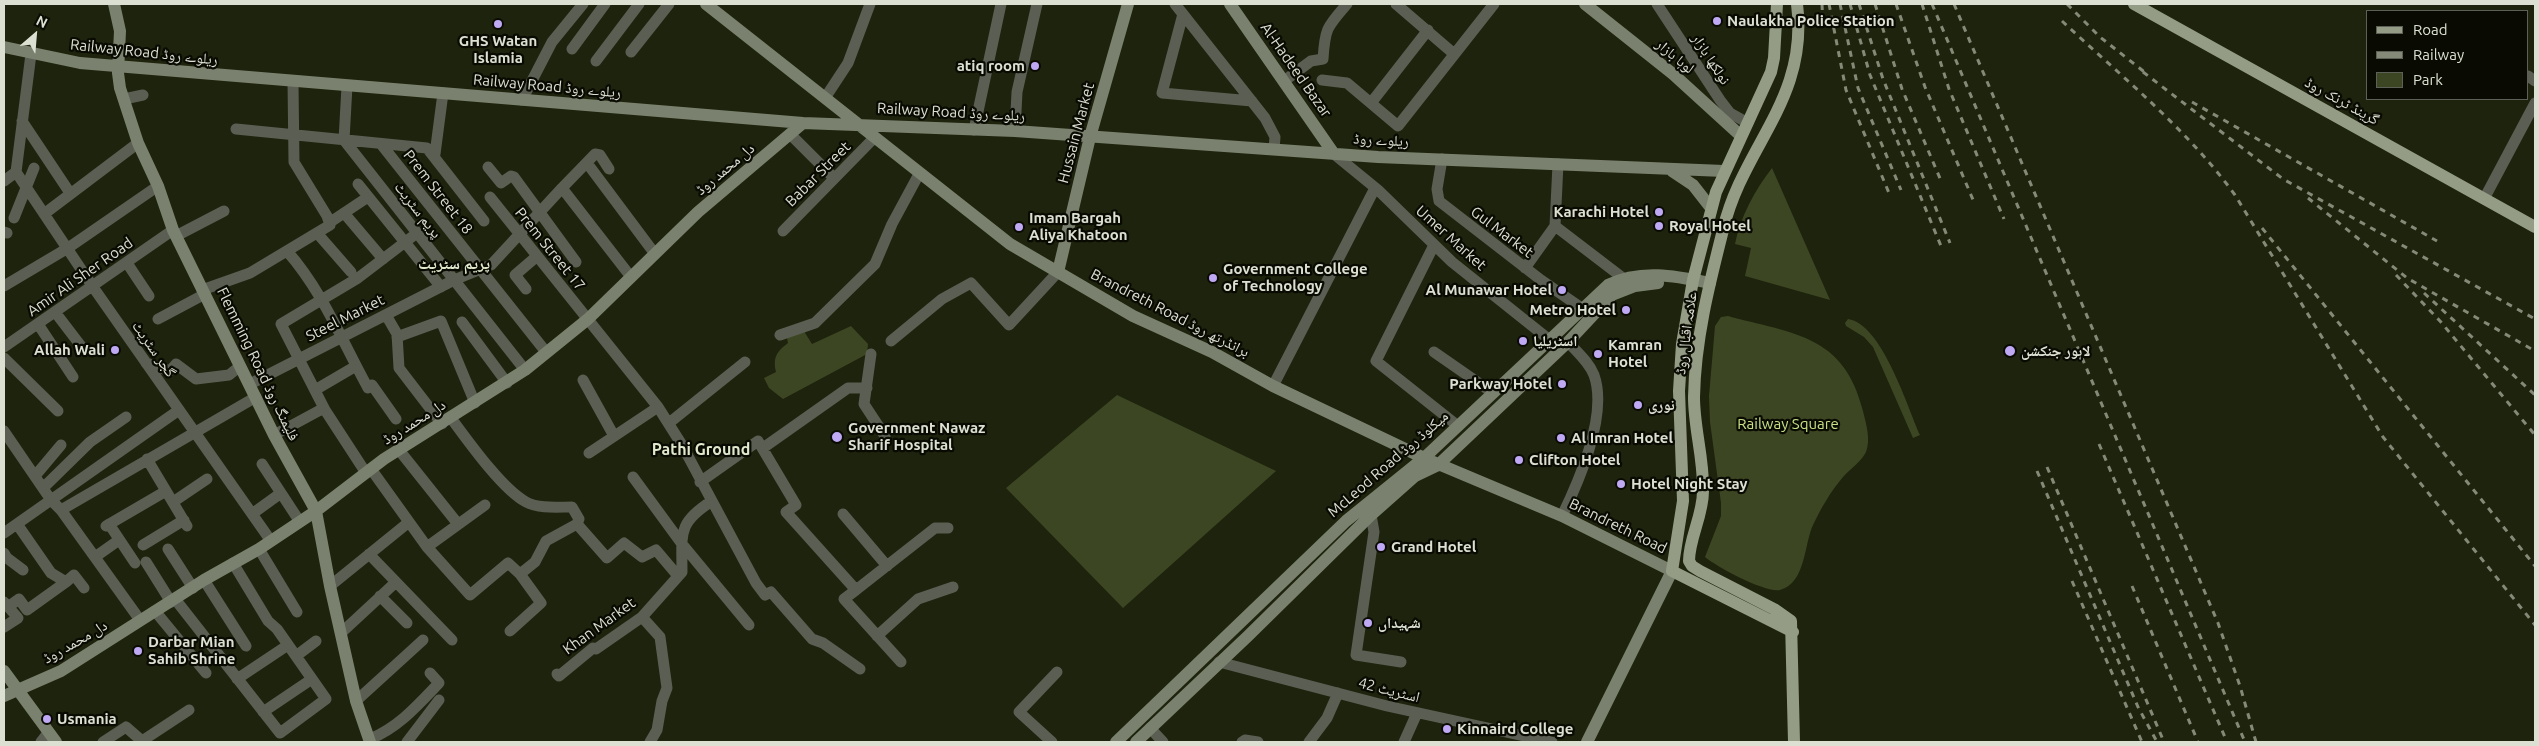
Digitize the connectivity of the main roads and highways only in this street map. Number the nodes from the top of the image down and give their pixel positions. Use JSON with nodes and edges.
{"nodes":[{"id":1,"x":114,"y":4,"type":"edge"},
{"id":2,"x":707,"y":4,"type":"edge"},
{"id":3,"x":1128,"y":4,"type":"edge"},
{"id":4,"x":1230,"y":4,"type":"edge"},
{"id":5,"x":1585,"y":4,"type":"edge"},
{"id":6,"x":1776,"y":4,"type":"edge"},
{"id":7,"x":2134,"y":4,"type":"edge"},
{"id":8,"x":1798,"y":7,"type":"edge"},
{"id":9,"x":4,"y":47,"type":"edge"},
{"id":10,"x":118,"y":66,"type":"junction"},
{"id":11,"x":803,"y":123,"type":"junction"},
{"id":12,"x":857,"y":124,"type":"junction"},
{"id":13,"x":1741,"y":136,"type":"junction"},
{"id":14,"x":1090,"y":137,"type":"junction"},
{"id":15,"x":1334,"y":154,"type":"junction"},
{"id":16,"x":1670,"y":169,"type":"junction"},
{"id":17,"x":1724,"y":171,"type":"junction"},
{"id":18,"x":1711,"y":208,"type":"junction"},
{"id":19,"x":2535,"y":227,"type":"edge"},
{"id":20,"x":1058,"y":272,"type":"junction"},
{"id":21,"x":1693,"y":284,"type":"junction"},
{"id":22,"x":1709,"y":287,"type":"junction"},
{"id":23,"x":1424,"y":458,"type":"junction"},
{"id":24,"x":1438,"y":465,"type":"junction"},
{"id":25,"x":316,"y":511,"type":"junction"},
{"id":26,"x":1672,"y":571,"type":"junction"},
{"id":27,"x":1236,"y":625,"type":"junction"},
{"id":28,"x":1793,"y":632,"type":"junction"},
{"id":29,"x":1248,"y":636,"type":"junction"},
{"id":30,"x":4,"y":671,"type":"edge"},
{"id":31,"x":18,"y":691,"type":"junction"},
{"id":32,"x":4,"y":696,"type":"edge"},
{"id":33,"x":48,"y":739,"type":"edge"},
{"id":34,"x":370,"y":741,"type":"edge"},
{"id":35,"x":1116,"y":742,"type":"edge"},
{"id":36,"x":1136,"y":742,"type":"edge"},
{"id":37,"x":1587,"y":742,"type":"edge"},
{"id":38,"x":1794,"y":742,"type":"edge"}],
"edges":[{"from":1,"to":10,"type":"main road","name":"Flemming Road فلیمنگ روڈ"},
{"from":2,"to":12,"type":"main road","name":"Brandreth Road برانڈرتھ روڈ"},
{"from":3,"to":14,"type":"main road","name":"Hussain Market"},
{"from":4,"to":15,"type":"main road","name":"Al-Hadeed Bazar"},
{"from":5,"to":13,"type":"main road","name":"لوہا بازار"},
{"from":6,"to":13,"type":"main road","name":"علامہ اقبال روڈ"},
{"from":7,"to":19,"type":"main road","name":"گرینڈ ٹرنک روڈ"},
{"from":8,"to":22,"type":"main road","name":"علامہ اقبال روڈ"},
{"from":9,"to":10,"type":"main road","name":"Railway Road ریلوے روڈ"},
{"from":10,"to":11,"type":"main road","name":"Railway Road ریلوے روڈ"},
{"from":10,"to":25,"type":"main road","name":"Flemming Road فلیمنگ روڈ"},
{"from":11,"to":12,"type":"main road","name":"Railway Road ریلوے روڈ"},
{"from":11,"to":25,"type":"main road","name":"دل محمد روڈ"},
{"from":12,"to":14,"type":"main road","name":"Railway Road ریلوے روڈ"},
{"from":12,"to":20,"type":"main road","name":"Brandreth Road برانڈرتھ روڈ"},
{"from":13,"to":17,"type":"main road","name":"علامہ اقبال روڈ"},
{"from":14,"to":15,"type":"main road","name":"ریلوے روڈ"},
{"from":14,"to":20,"type":"main road","name":"Hussain Market"},
{"from":15,"to":16,"type":"main road","name":"ریلوے روڈ"},
{"from":16,"to":17,"type":"main road","name":"ریلوے روڈ"},
{"from":16,"to":18,"type":"main road"},
{"from":17,"to":18,"type":"main road","name":"علامہ اقبال روڈ"},
{"from":18,"to":21,"type":"main road","name":"علامہ اقبال روڈ"},
{"from":20,"to":23,"type":"main road","name":"Brandreth Road برانڈرتھ روڈ"},
{"from":21,"to":22,"type":"main road","name":"McLeod Road میکلوڈ روڈ"},
{"from":21,"to":23,"type":"main road","name":"McLeod Road میکلوڈ روڈ"},
{"from":21,"to":24,"type":"main road","name":"McLeod Road میکلوڈ روڈ"},
{"from":21,"to":26,"type":"main road","name":"علامہ اقبال روڈ"},
{"from":22,"to":28,"type":"main road","name":"علامہ اقبال روڈ"},
{"from":23,"to":24,"type":"main road","name":"Brandreth Road"},
{"from":23,"to":27,"type":"main road","name":"McLeod Road میکلوڈ روڈ"},
{"from":24,"to":26,"type":"main road","name":"Brandreth Road"},
{"from":24,"to":29,"type":"main road","name":"McLeod Road میکلوڈ روڈ"},
{"from":25,"to":31,"type":"main road","name":"دل محمد روڈ"},
{"from":25,"to":34,"type":"main road","name":"Flemming Road فلیمنگ روڈ"},
{"from":26,"to":28,"type":"main road","name":"Brandreth Road"},
{"from":26,"to":37,"type":"main road"},
{"from":27,"to":29,"type":"main road"},
{"from":27,"to":35,"type":"main road","name":"McLeod Road میکلوڈ روڈ"},
{"from":28,"to":38,"type":"main road"},
{"from":29,"to":36,"type":"main road","name":"McLeod Road میکلوڈ روڈ"},
{"from":30,"to":31,"type":"main road"},
{"from":31,"to":32,"type":"main road","name":"دل محمد روڈ"},
{"from":31,"to":33,"type":"main road"}]}
